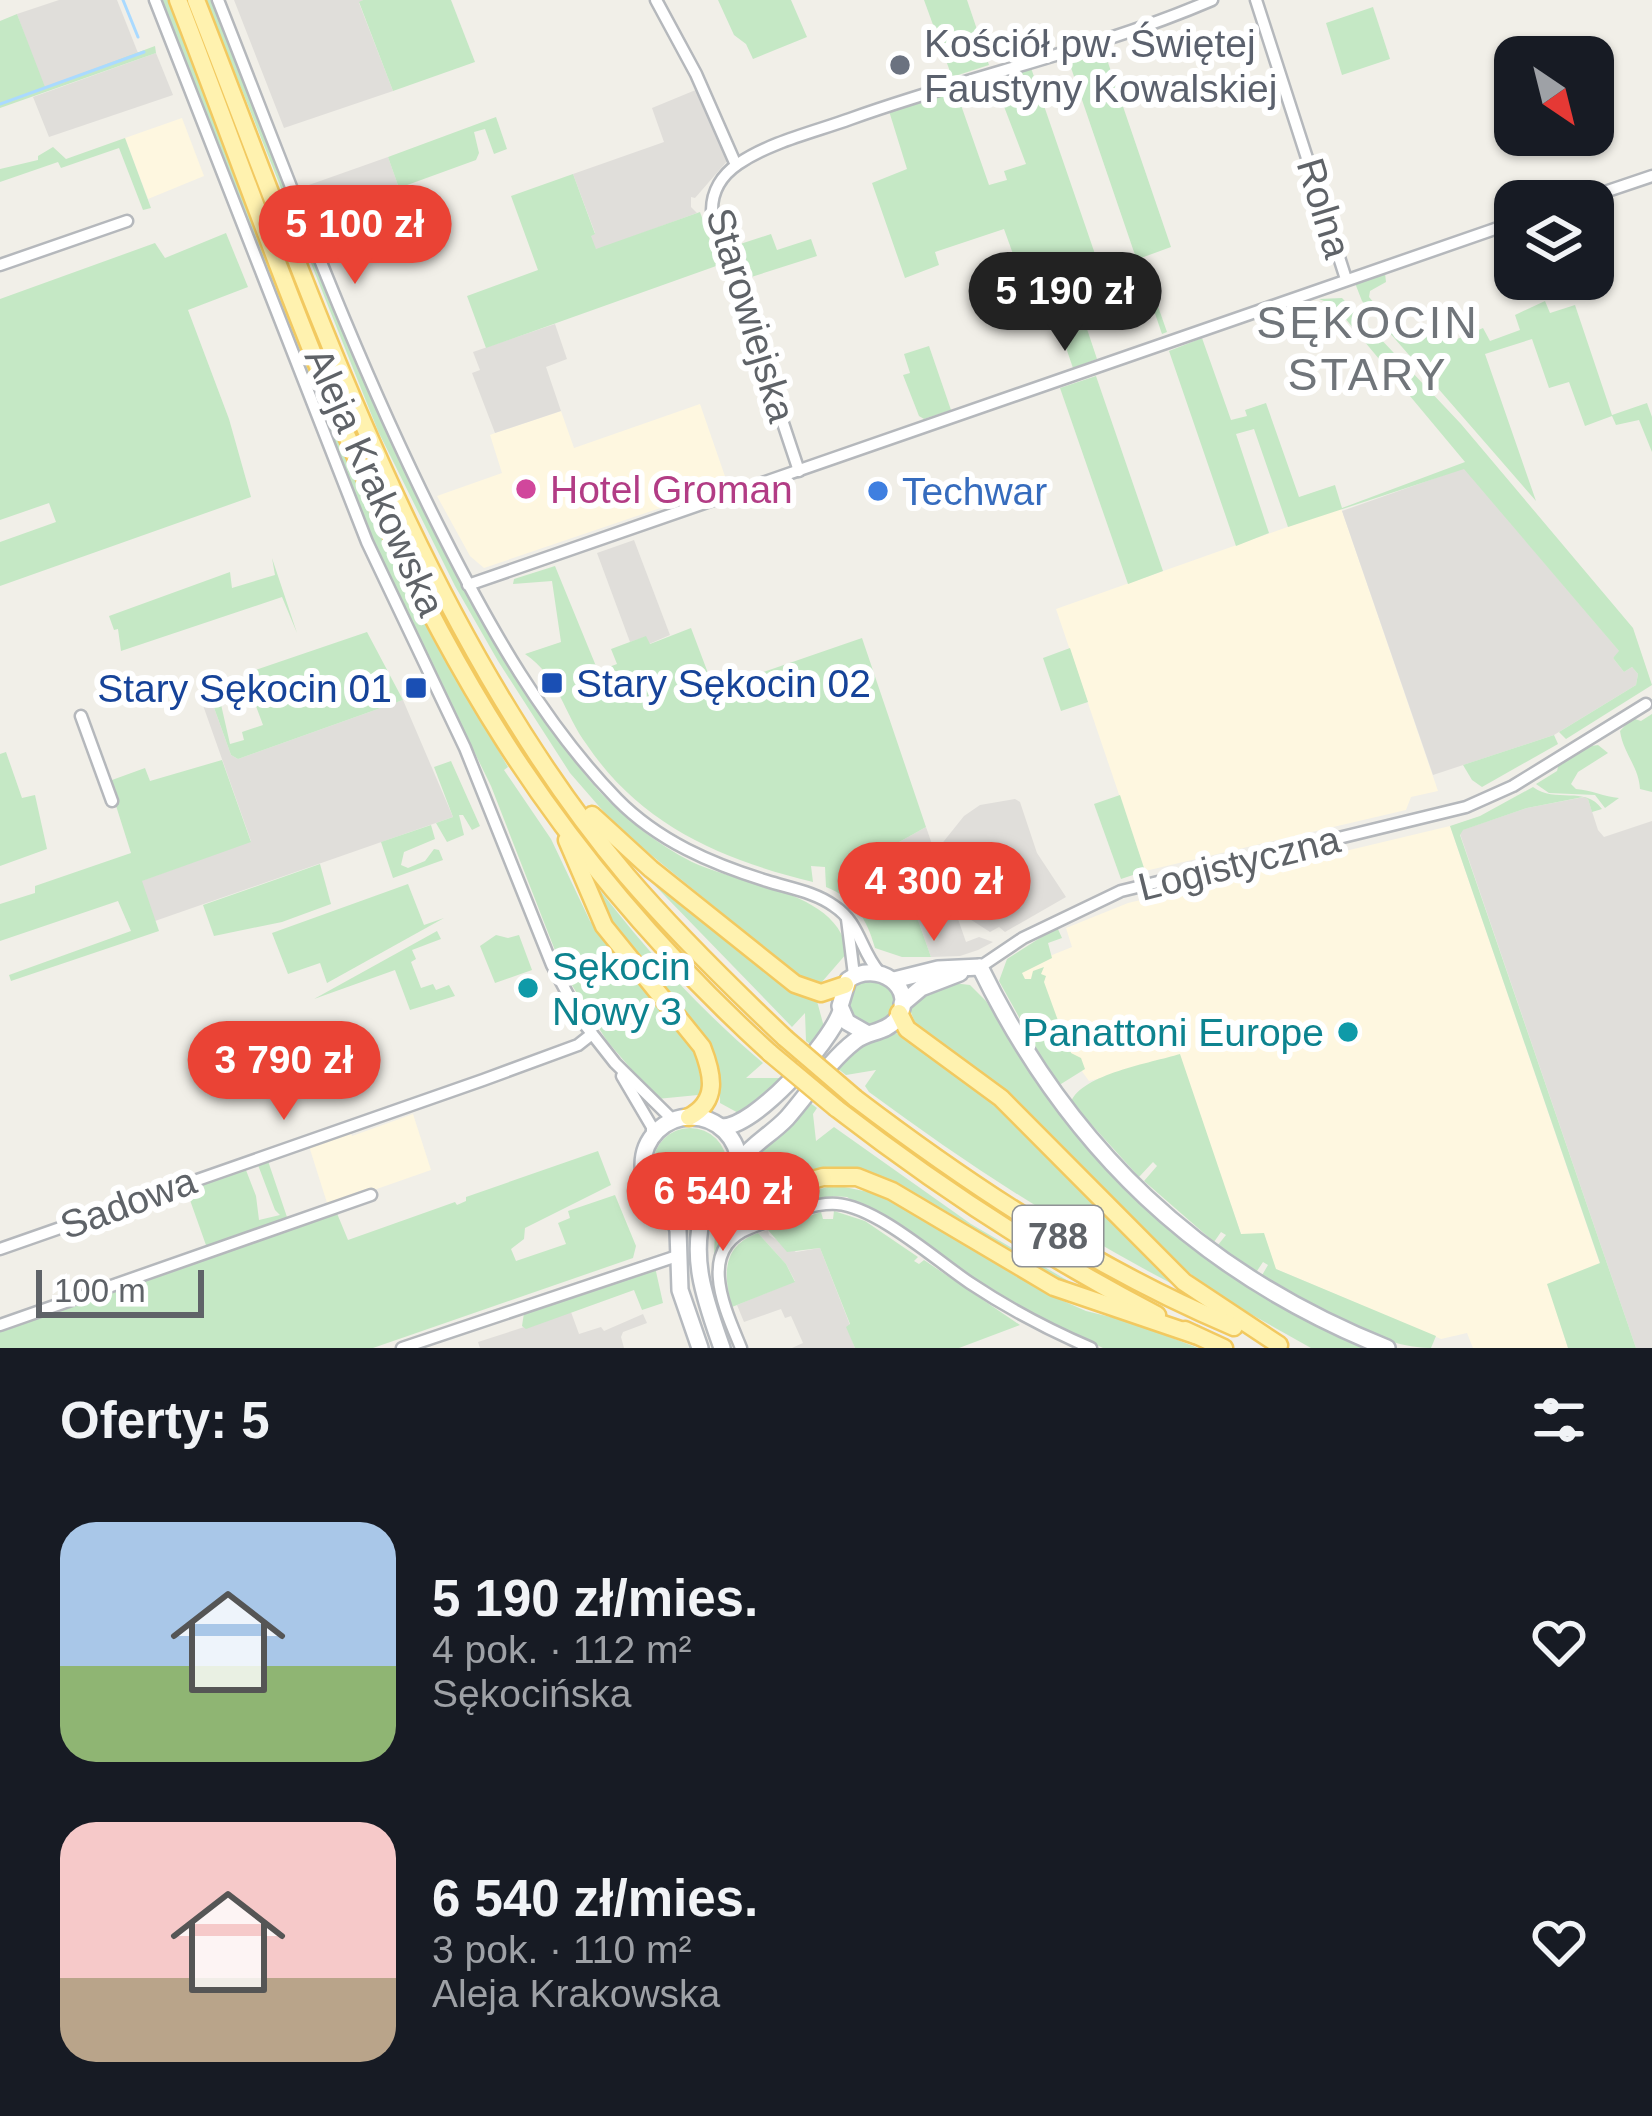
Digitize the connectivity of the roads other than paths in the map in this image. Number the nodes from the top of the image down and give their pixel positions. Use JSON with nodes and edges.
{"nodes":[{"id":1,"x":154,"y":0,"type":"edge"},
{"id":2,"x":178,"y":0,"type":"edge"},
{"id":3,"x":196,"y":0,"type":"edge"},
{"id":4,"x":218,"y":0,"type":"edge"},
{"id":5,"x":656,"y":0,"type":"edge"},
{"id":6,"x":1212,"y":0,"type":"edge"},
{"id":7,"x":1256,"y":0,"type":"edge"},
{"id":8,"x":736,"y":165,"type":"junction"},
{"id":9,"x":1652,"y":176,"type":"edge"},
{"id":10,"x":1614,"y":189,"type":"edge"},
{"id":11,"x":128,"y":221,"type":"dead end"},
{"id":12,"x":1494,"y":229,"type":"edge"},
{"id":13,"x":0,"y":265,"type":"edge"},
{"id":14,"x":1346,"y":279,"type":"junction"},
{"id":15,"x":799,"y":472,"type":"junction"},
{"id":16,"x":468,"y":585,"type":"junction"},
{"id":17,"x":1646,"y":704,"type":"dead end"},
{"id":18,"x":81,"y":716,"type":"dead end"},
{"id":19,"x":554,"y":775,"type":"junction"},
{"id":20,"x":112,"y":801,"type":"dead end"},
{"id":21,"x":554,"y":812,"type":"junction"},
{"id":22,"x":846,"y":916,"type":"junction"},
{"id":23,"x":980,"y":967,"type":"junction"},
{"id":24,"x":886,"y":976,"type":"junction"},
{"id":25,"x":849,"y":980,"type":"junction"},
{"id":26,"x":901,"y":1009,"type":"junction"},
{"id":27,"x":841,"y":1011,"type":"junction"},
{"id":28,"x":592,"y":1034,"type":"junction"},
{"id":29,"x":868,"y":1034,"type":"junction"},
{"id":30,"x":615,"y":1063,"type":"junction"},
{"id":31,"x":682,"y":1119,"type":"junction"},
{"id":32,"x":721,"y":1127,"type":"junction"},
{"id":33,"x":652,"y":1137,"type":"junction"},
{"id":34,"x":740,"y":1162,"type":"junction"},
{"id":35,"x":371,"y":1195,"type":"dead end"},
{"id":36,"x":725,"y":1197,"type":"junction"},
{"id":37,"x":671,"y":1210,"type":"junction"},
{"id":38,"x":704,"y":1210,"type":"junction"},
{"id":39,"x":0,"y":1249,"type":"edge"},
{"id":40,"x":676,"y":1256,"type":"junction"},
{"id":41,"x":0,"y":1325,"type":"edge"},
{"id":42,"x":1195,"y":1335,"type":"junction"},
{"id":43,"x":1282,"y":1347,"type":"edge"},
{"id":44,"x":402,"y":1348,"type":"edge"},
{"id":45,"x":700,"y":1348,"type":"edge"},
{"id":46,"x":722,"y":1348,"type":"edge"},
{"id":47,"x":741,"y":1348,"type":"edge"},
{"id":48,"x":1091,"y":1348,"type":"edge"},
{"id":49,"x":1224,"y":1348,"type":"edge"},
{"id":50,"x":1387,"y":1348,"type":"edge"}],
"edges":[{"from":1,"to":28,"type":"street"},
{"from":2,"to":21,"type":"main road","name":"Aleja Krakowska","number":"788"},
{"from":3,"to":19,"type":"main road","name":"Aleja Krakowska","number":"788"},
{"from":4,"to":16,"type":"street","name":"Aleja Krakowska"},
{"from":5,"to":8,"type":"street"},
{"from":6,"to":8,"type":"street","name":"Starowiejska"},
{"from":7,"to":14,"type":"street","name":"Rolna"},
{"from":8,"to":15,"type":"street","name":"Starowiejska"},
{"from":9,"to":10,"type":"street"},
{"from":11,"to":13,"type":"street"},
{"from":12,"to":14,"type":"street"},
{"from":14,"to":15,"type":"street"},
{"from":15,"to":16,"type":"street"},
{"from":16,"to":22,"type":"street","name":"Aleja Krakowska"},
{"from":17,"to":23,"type":"street","name":"Logistyczna"},
{"from":18,"to":20,"type":"street"},
{"from":19,"to":25,"type":"main road"},
{"from":19,"to":43,"type":"main road","number":"788","bridge":true},
{"from":21,"to":31,"type":"main road"},
{"from":21,"to":42,"type":"main road","number":"788","bridge":true},
{"from":22,"to":24,"type":"street"},
{"from":22,"to":25,"type":"street"},
{"from":23,"to":24,"type":"main road"},
{"from":23,"to":26,"type":"main road"},
{"from":23,"to":50,"type":"main road"},
{"from":24,"to":25,"type":"main road"},
{"from":24,"to":26,"type":"main road"},
{"from":25,"to":27,"type":"main road"},
{"from":26,"to":29,"type":"main road"},
{"from":26,"to":43,"type":"main road"},
{"from":27,"to":29,"type":"main road"},
{"from":27,"to":32,"type":"main road"},
{"from":28,"to":30,"type":"street"},
{"from":28,"to":39,"type":"street","name":"Sadowa"},
{"from":29,"to":34,"type":"main road"},
{"from":30,"to":31,"type":"street"},
{"from":30,"to":33,"type":"street"},
{"from":31,"to":32,"type":"main road"},
{"from":31,"to":33,"type":"main road"},
{"from":32,"to":34,"type":"main road"},
{"from":33,"to":37,"type":"main road"},
{"from":34,"to":36,"type":"main road"},
{"from":35,"to":41,"type":"street"},
{"from":36,"to":38,"type":"main road"},
{"from":36,"to":42,"type":"main road"},
{"from":37,"to":38,"type":"main road"},
{"from":37,"to":40,"type":"main road"},
{"from":38,"to":46,"type":"main road"},
{"from":40,"to":44,"type":"street"},
{"from":40,"to":45,"type":"main road"},
{"from":42,"to":49,"type":"main road","number":"788"},
{"from":47,"to":48,"type":"street"}]}
